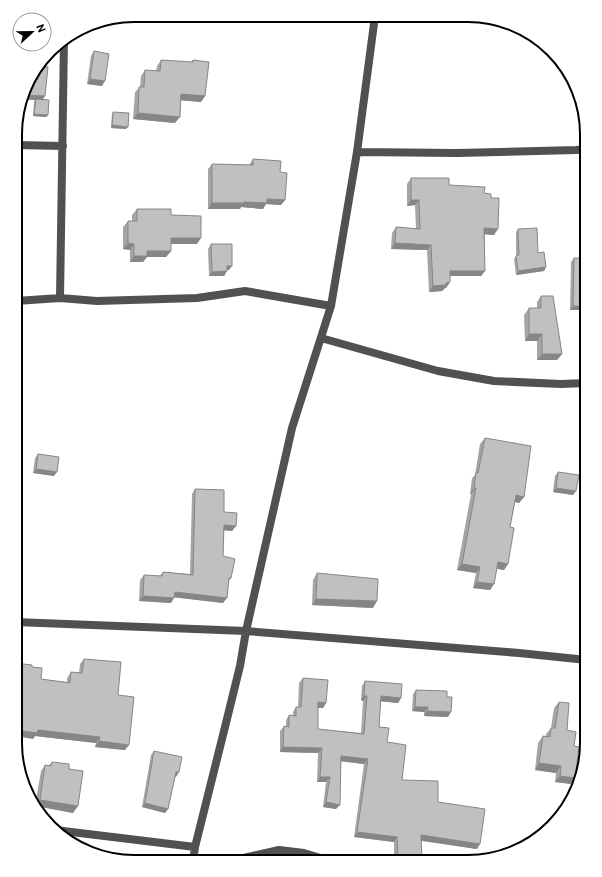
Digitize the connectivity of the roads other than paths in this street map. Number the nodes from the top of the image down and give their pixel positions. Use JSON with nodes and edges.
{"nodes":[{"id":1,"x":374,"y":22,"type":"edge"},
{"id":2,"x":64,"y":47,"type":"edge"},
{"id":3,"x":22,"y":145,"type":"edge"},
{"id":4,"x":63,"y":146,"type":"junction"},
{"id":5,"x":580,"y":150,"type":"edge"},
{"id":6,"x":358,"y":152,"type":"junction"},
{"id":7,"x":60,"y":298,"type":"junction"},
{"id":8,"x":22,"y":301,"type":"edge"},
{"id":9,"x":331,"y":306,"type":"junction"},
{"id":10,"x":321,"y":338,"type":"junction"},
{"id":11,"x":580,"y":383,"type":"edge"},
{"id":12,"x":22,"y":622,"type":"edge"},
{"id":13,"x":246,"y":631,"type":"junction"},
{"id":14,"x":580,"y":659,"type":"edge"},
{"id":15,"x":65,"y":831,"type":"edge"},
{"id":16,"x":195,"y":847,"type":"junction"},
{"id":17,"x":194,"y":855,"type":"edge"},
{"id":18,"x":257,"y":855,"type":"edge"},
{"id":19,"x":311,"y":855,"type":"edge"}],
"edges":[{"from":1,"to":6,"type":"street"},
{"from":2,"to":4,"type":"street"},
{"from":3,"to":4,"type":"street"},
{"from":4,"to":7,"type":"street"},
{"from":5,"to":6,"type":"street"},
{"from":6,"to":9,"type":"street"},
{"from":7,"to":8,"type":"street"},
{"from":7,"to":9,"type":"street"},
{"from":9,"to":10,"type":"street"},
{"from":10,"to":11,"type":"street"},
{"from":10,"to":13,"type":"street"},
{"from":12,"to":13,"type":"street"},
{"from":13,"to":14,"type":"street"},
{"from":13,"to":16,"type":"street"},
{"from":15,"to":16,"type":"street"},
{"from":16,"to":17,"type":"street"},
{"from":18,"to":19,"type":"street"}]}
